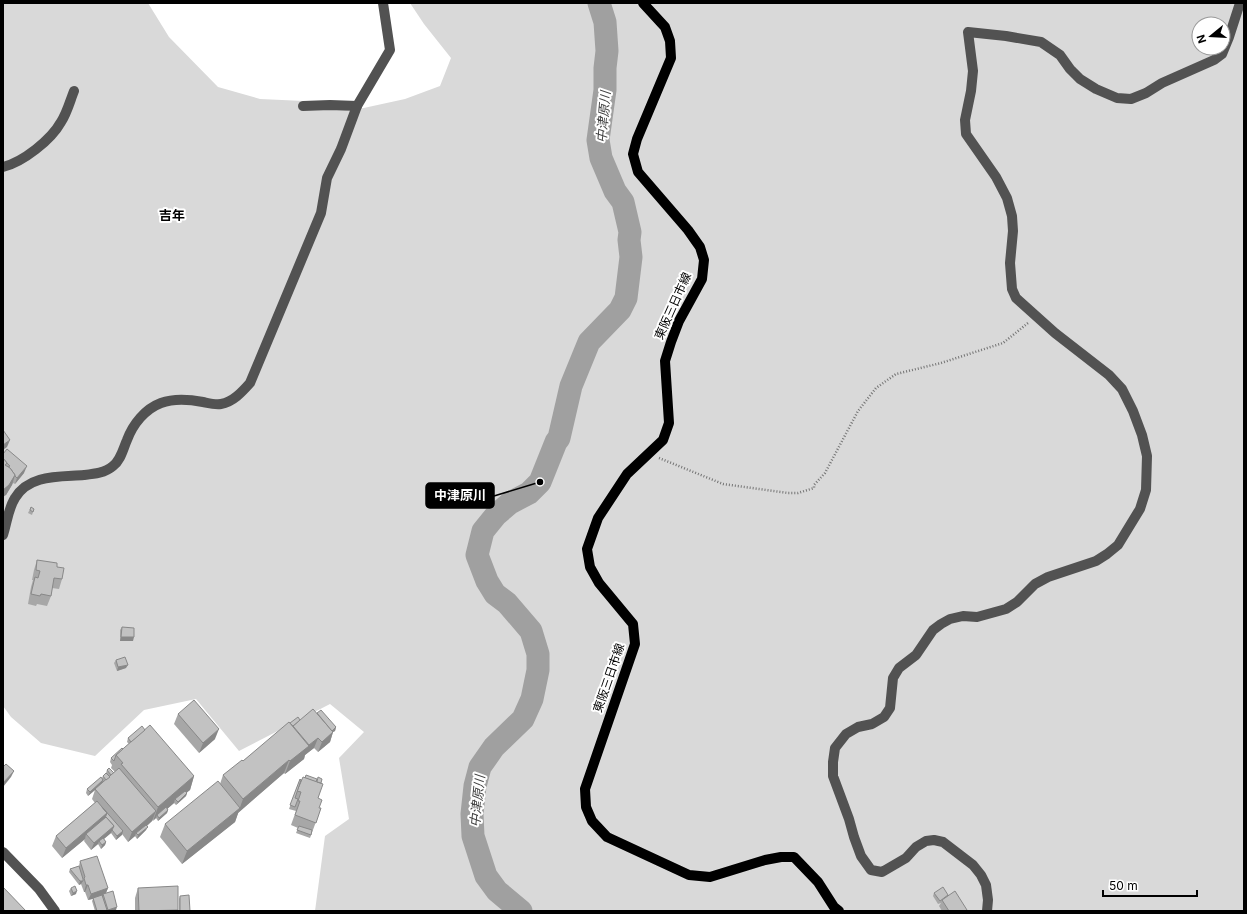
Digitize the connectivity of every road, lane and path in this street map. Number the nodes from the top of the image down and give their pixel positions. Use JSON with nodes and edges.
{"nodes":[{"id":1,"x":383,"y":3,"type":"edge"},
{"id":2,"x":643,"y":3,"type":"edge"},
{"id":3,"x":1240,"y":3,"type":"edge"},
{"id":4,"x":74,"y":91,"type":"dead end"},
{"id":5,"x":304,"y":106,"type":"dead end"},
{"id":6,"x":357,"y":106,"type":"junction"},
{"id":7,"x":3,"y":166,"type":"edge"},
{"id":8,"x":1037,"y":316,"type":"junction"},
{"id":9,"x":649,"y":454,"type":"junction"},
{"id":10,"x":3,"y":535,"type":"edge"},
{"id":11,"x":3,"y":852,"type":"edge"},
{"id":12,"x":55,"y":911,"type":"edge"},
{"id":13,"x":839,"y":911,"type":"edge"},
{"id":14,"x":988,"y":911,"type":"edge"}],
"edges":[{"from":1,"to":6,"type":"street"},
{"from":2,"to":9,"type":"main road","name":"東阪三日市線"},
{"from":3,"to":8,"type":"street"},
{"from":4,"to":7,"type":"street"},
{"from":5,"to":6,"type":"street"},
{"from":6,"to":10,"type":"street"},
{"from":8,"to":9,"type":"path"},
{"from":8,"to":14,"type":"street"},
{"from":9,"to":13,"type":"main road","name":"東阪三日市線"},
{"from":11,"to":12,"type":"street"}]}
